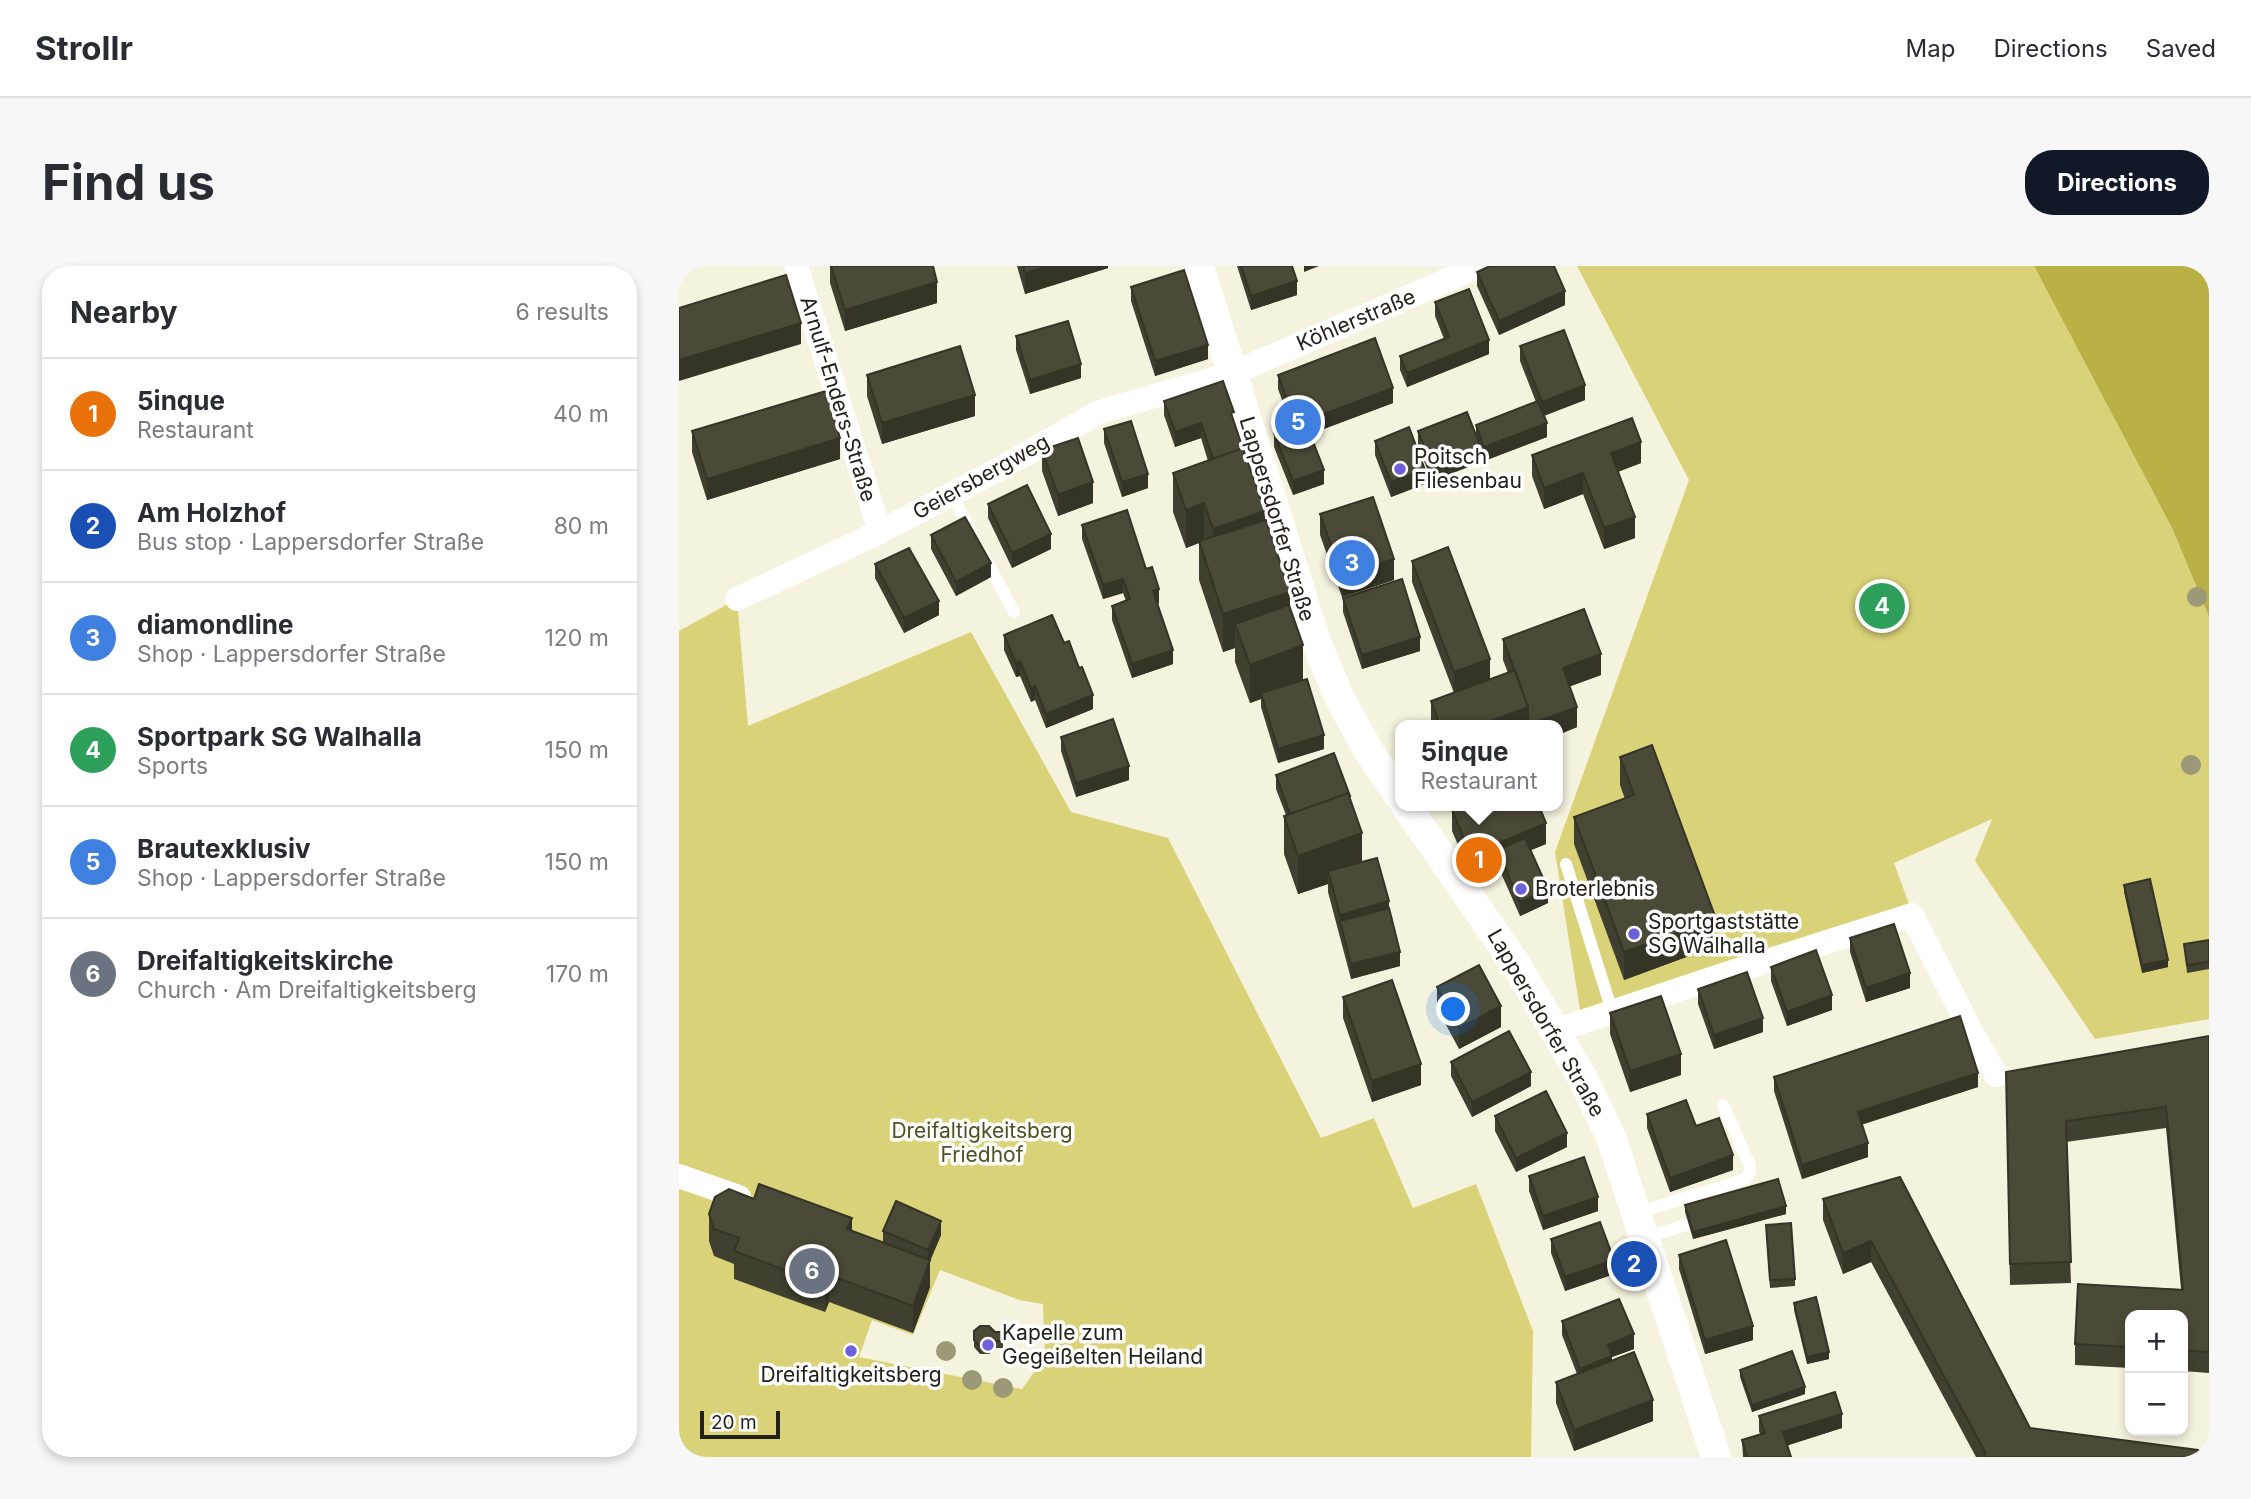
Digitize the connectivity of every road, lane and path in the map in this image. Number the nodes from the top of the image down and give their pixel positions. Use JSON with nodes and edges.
{"nodes":[{"id":1,"x":796,"y":266,"type":"edge"},
{"id":2,"x":1199,"y":266,"type":"edge"},
{"id":3,"x":1480,"y":266,"type":"edge"},
{"id":4,"x":1231,"y":374,"type":"junction"},
{"id":5,"x":951,"y":494,"type":"junction"},
{"id":6,"x":880,"y":532,"type":"junction"},
{"id":7,"x":737,"y":599,"type":"dead end"},
{"id":8,"x":1014,"y":612,"type":"dead end"},
{"id":9,"x":1395,"y":790,"type":"edge"},
{"id":10,"x":1409,"y":811,"type":"edge"},
{"id":11,"x":1566,"y":863,"type":"dead end"},
{"id":12,"x":1612,"y":1011,"type":"junction"},
{"id":13,"x":1555,"y":1031,"type":"junction"},
{"id":14,"x":1996,"y":1075,"type":"dead end"},
{"id":15,"x":1723,"y":1105,"type":"dead end"},
{"id":16,"x":679,"y":1176,"type":"edge"},
{"id":17,"x":739,"y":1197,"type":"edge"},
{"id":18,"x":1689,"y":1224,"type":"edge"},
{"id":19,"x":1641,"y":1226,"type":"junction"},
{"id":20,"x":1716,"y":1457,"type":"edge"}],
"edges":[{"from":1,"to":6,"type":"street","name":"Arnulf-Enders-Straße"},
{"from":2,"to":4,"type":"street","name":"Lappersdorfer Straße"},
{"from":3,"to":4,"type":"street","name":"Köhlerstraße"},
{"from":4,"to":5,"type":"street","name":"Geiersbergweg"},
{"from":4,"to":9,"type":"street","name":"Lappersdorfer Straße"},
{"from":5,"to":6,"type":"street","name":"Geiersbergweg"},
{"from":5,"to":8,"type":"lane"},
{"from":6,"to":7,"type":"street","name":"Geiersbergweg"},
{"from":10,"to":13,"type":"street","name":"Lappersdorfer Straße"},
{"from":11,"to":12,"type":"lane"},
{"from":12,"to":13,"type":"street"},
{"from":12,"to":14,"type":"street"},
{"from":13,"to":19,"type":"street","name":"Lappersdorfer Straße"},
{"from":15,"to":19,"type":"lane"},
{"from":16,"to":17,"type":"street"},
{"from":18,"to":19,"type":"lane"},
{"from":19,"to":20,"type":"street","name":"Lappersdorfer Straße"}]}
